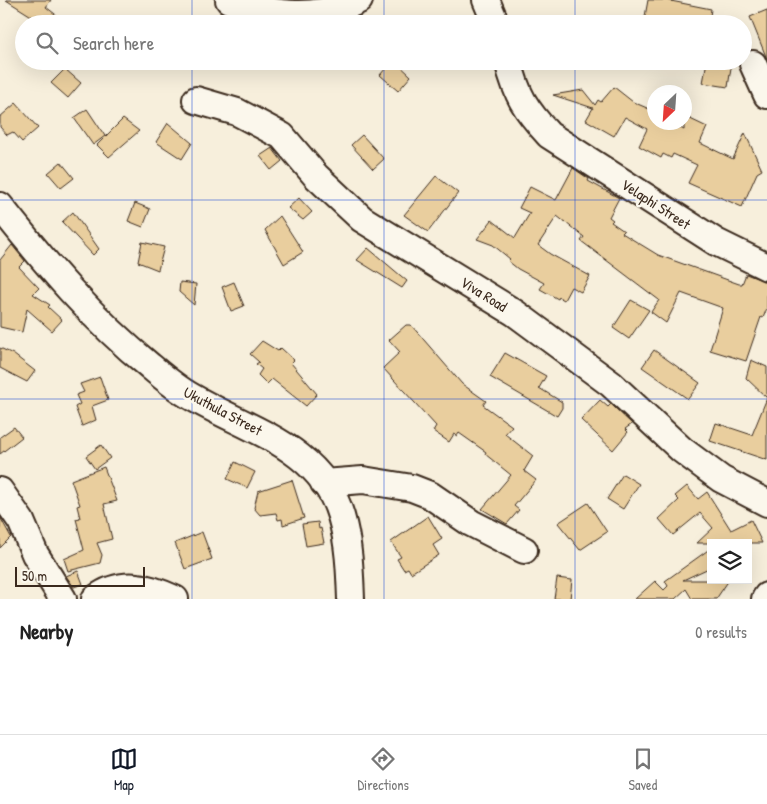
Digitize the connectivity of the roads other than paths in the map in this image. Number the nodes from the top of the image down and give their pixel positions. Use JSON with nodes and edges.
{"nodes":[{"id":1,"x":229,"y":0,"type":"edge"},
{"id":2,"x":359,"y":0,"type":"edge"},
{"id":3,"x":486,"y":0,"type":"edge"},
{"id":4,"x":492,"y":15,"type":"edge"},
{"id":5,"x":753,"y":64,"type":"dead end"},
{"id":6,"x":510,"y":70,"type":"edge"},
{"id":7,"x":767,"y":95,"type":"edge"},
{"id":8,"x":196,"y":100,"type":"dead end"},
{"id":9,"x":0,"y":206,"type":"edge"},
{"id":10,"x":767,"y":267,"type":"edge"},
{"id":11,"x":324,"y":483,"type":"junction"},
{"id":12,"x":0,"y":491,"type":"edge"},
{"id":13,"x":767,"y":503,"type":"edge"},
{"id":14,"x":524,"y":550,"type":"dead end"},
{"id":15,"x":767,"y":596,"type":"edge"},
{"id":16,"x":64,"y":599,"type":"edge"},
{"id":17,"x":95,"y":599,"type":"edge"},
{"id":18,"x":175,"y":599,"type":"edge"},
{"id":19,"x":351,"y":599,"type":"edge"},
{"id":20,"x":765,"y":599,"type":"edge"}],
"edges":[{"from":1,"to":2,"type":"street"},
{"from":3,"to":4,"type":"street"},
{"from":5,"to":7,"type":"street"},
{"from":6,"to":10,"type":"street","name":"Velaphi Street"},
{"from":8,"to":13,"type":"street","name":"Viva Road"},
{"from":9,"to":11,"type":"street","name":"Ukuthula Street"},
{"from":11,"to":14,"type":"street"},
{"from":11,"to":19,"type":"street","name":"Ukuthula Street"},
{"from":12,"to":16,"type":"street"},
{"from":15,"to":20,"type":"street"},
{"from":17,"to":18,"type":"street"}]}
